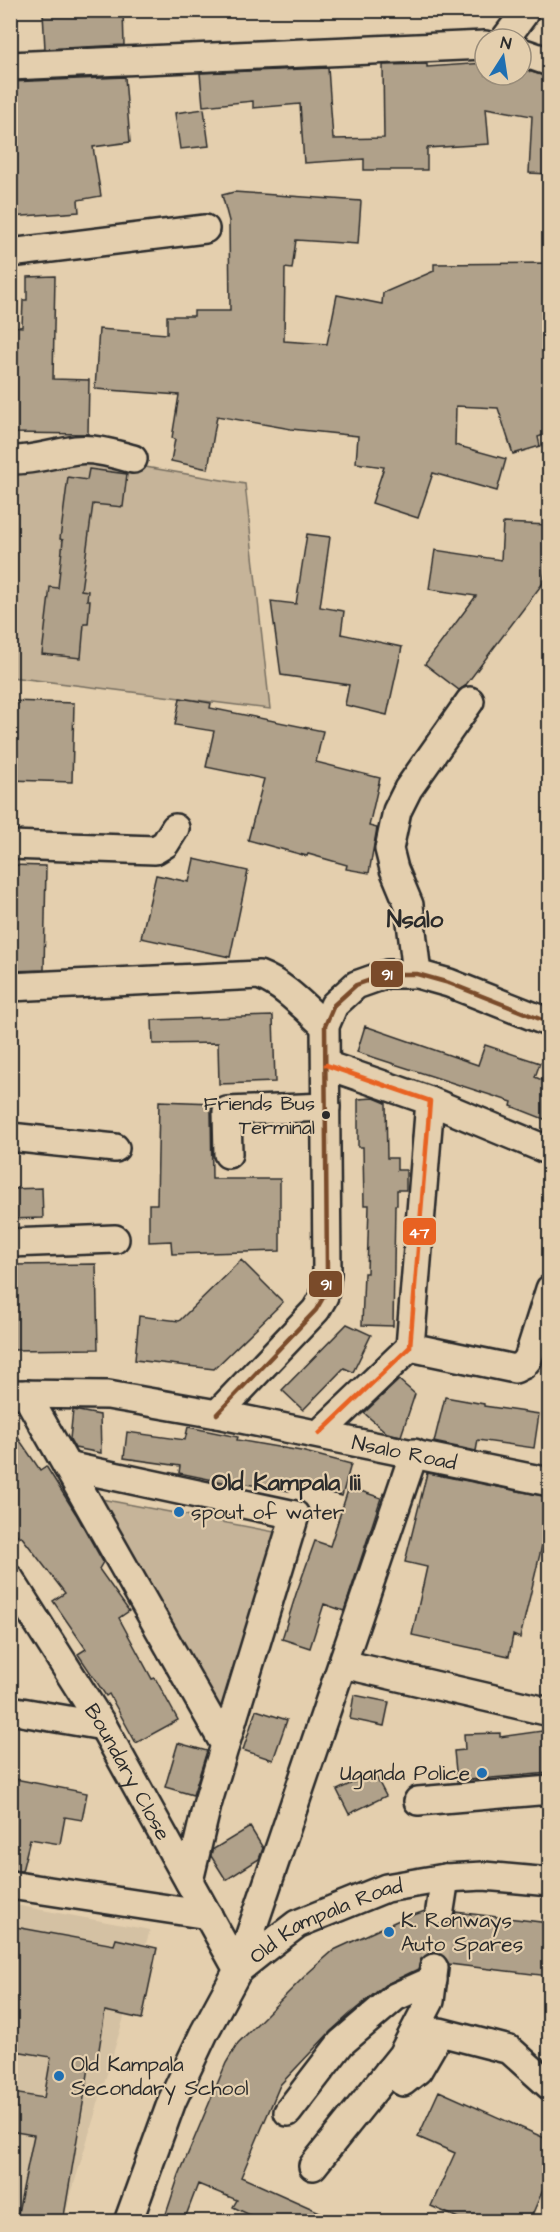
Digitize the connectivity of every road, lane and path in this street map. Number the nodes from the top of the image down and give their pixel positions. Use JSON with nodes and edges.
{"nodes":[{"id":1,"x":524,"y":10,"type":"edge"},
{"id":2,"x":514,"y":27,"type":"edge"},
{"id":3,"x":473,"y":46,"type":"edge"},
{"id":4,"x":533,"y":56,"type":"edge"},
{"id":5,"x":549,"y":62,"type":"edge"},
{"id":6,"x":10,"y":66,"type":"edge"},
{"id":7,"x":205,"y":229,"type":"dead end"},
{"id":8,"x":10,"y":253,"type":"edge"},
{"id":9,"x":133,"y":459,"type":"dead end"},
{"id":10,"x":10,"y":460,"type":"edge"},
{"id":11,"x":470,"y":701,"type":"dead end"},
{"id":12,"x":176,"y":828,"type":"dead end"},
{"id":13,"x":10,"y":845,"type":"edge"},
{"id":14,"x":417,"y":974,"type":"junction"},
{"id":15,"x":10,"y":987,"type":"edge"},
{"id":16,"x":549,"y":1023,"type":"edge"},
{"id":17,"x":325,"y":1026,"type":"junction"},
{"id":18,"x":326,"y":1065,"type":"junction"},
{"id":19,"x":430,"y":1101,"type":"junction"},
{"id":20,"x":326,"y":1107,"type":"junction"},
{"id":21,"x":10,"y":1137,"type":"edge"},
{"id":22,"x":116,"y":1148,"type":"dead end"},
{"id":23,"x":549,"y":1151,"type":"edge"},
{"id":24,"x":228,"y":1154,"type":"dead end"},
{"id":25,"x":115,"y":1239,"type":"dead end"},
{"id":26,"x":10,"y":1243,"type":"edge"},
{"id":27,"x":549,"y":1289,"type":"edge"},
{"id":28,"x":410,"y":1347,"type":"junction"},
{"id":29,"x":18,"y":1394,"type":"edge"},
{"id":30,"x":217,"y":1414,"type":"junction"},
{"id":31,"x":319,"y":1434,"type":"junction"},
{"id":32,"x":414,"y":1454,"type":"junction"},
{"id":33,"x":67,"y":1466,"type":"junction"},
{"id":34,"x":549,"y":1482,"type":"edge"},
{"id":35,"x":10,"y":1579,"type":"edge"},
{"id":36,"x":343,"y":1664,"type":"junction"},
{"id":37,"x":10,"y":1710,"type":"edge"},
{"id":38,"x":549,"y":1712,"type":"edge"},
{"id":39,"x":103,"y":1726,"type":"junction"},
{"id":40,"x":225,"y":1745,"type":"junction"},
{"id":41,"x":549,"y":1790,"type":"edge"},
{"id":42,"x":418,"y":1801,"type":"dead end"},
{"id":43,"x":444,"y":1878,"type":"junction"},
{"id":44,"x":189,"y":1881,"type":"junction"},
{"id":45,"x":549,"y":1882,"type":"edge"},
{"id":46,"x":10,"y":1885,"type":"edge"},
{"id":47,"x":440,"y":1910,"type":"tunnel mouth"},
{"id":48,"x":208,"y":1915,"type":"junction"},
{"id":49,"x":238,"y":1970,"type":"junction"},
{"id":50,"x":389,"y":2071,"type":"junction"},
{"id":51,"x":549,"y":2086,"type":"edge"},
{"id":52,"x":288,"y":2112,"type":"dead end"},
{"id":53,"x":313,"y":2166,"type":"dead end"},
{"id":54,"x":128,"y":2222,"type":"edge"}],
"edges":[{"from":1,"to":2,"type":"street"},
{"from":3,"to":6,"type":"street"},
{"from":4,"to":5,"type":"street"},
{"from":7,"to":8,"type":"street"},
{"from":9,"to":10,"type":"street"},
{"from":11,"to":14,"type":"street"},
{"from":12,"to":13,"type":"street"},
{"from":14,"to":16,"type":"street"},
{"from":14,"to":17,"type":"street"},
{"from":15,"to":17,"type":"street"},
{"from":17,"to":18,"type":"street"},
{"from":18,"to":19,"type":"street"},
{"from":18,"to":20,"type":"street"},
{"from":19,"to":23,"type":"street"},
{"from":19,"to":28,"type":"street"},
{"from":20,"to":24,"type":"street"},
{"from":20,"to":30,"type":"street"},
{"from":21,"to":22,"type":"street"},
{"from":25,"to":26,"type":"street"},
{"from":27,"to":28,"type":"street"},
{"from":28,"to":31,"type":"street"},
{"from":29,"to":30,"type":"street","name":"Nsalo Road"},
{"from":29,"to":33,"type":"street"},
{"from":30,"to":31,"type":"street","name":"Nsalo Road"},
{"from":31,"to":32,"type":"street","name":"Nsalo Road"},
{"from":32,"to":34,"type":"street","name":"Nsalo Road"},
{"from":32,"to":36,"type":"street"},
{"from":33,"to":40,"type":"street"},
{"from":33,"to":40,"type":"street"},
{"from":35,"to":39,"type":"street","name":"Boundary Close"},
{"from":36,"to":38,"type":"street"},
{"from":36,"to":49,"type":"street"},
{"from":37,"to":39,"type":"street"},
{"from":39,"to":44,"type":"street","name":"Boundary Close"},
{"from":40,"to":44,"type":"street"},
{"from":41,"to":42,"type":"street"},
{"from":43,"to":45,"type":"street","name":"Old Kampala Road"},
{"from":43,"to":47,"type":"street"},
{"from":43,"to":49,"type":"street","name":"Old Kampala Road"},
{"from":44,"to":48,"type":"street","name":"Boundary Close"},
{"from":46,"to":48,"type":"street"},
{"from":48,"to":49,"type":"street","name":"Boundary Close"},
{"from":49,"to":54,"type":"street","name":"Old Kampala Road"},
{"from":50,"to":51,"type":"street"},
{"from":50,"to":52,"type":"street"},
{"from":50,"to":53,"type":"street"}]}
